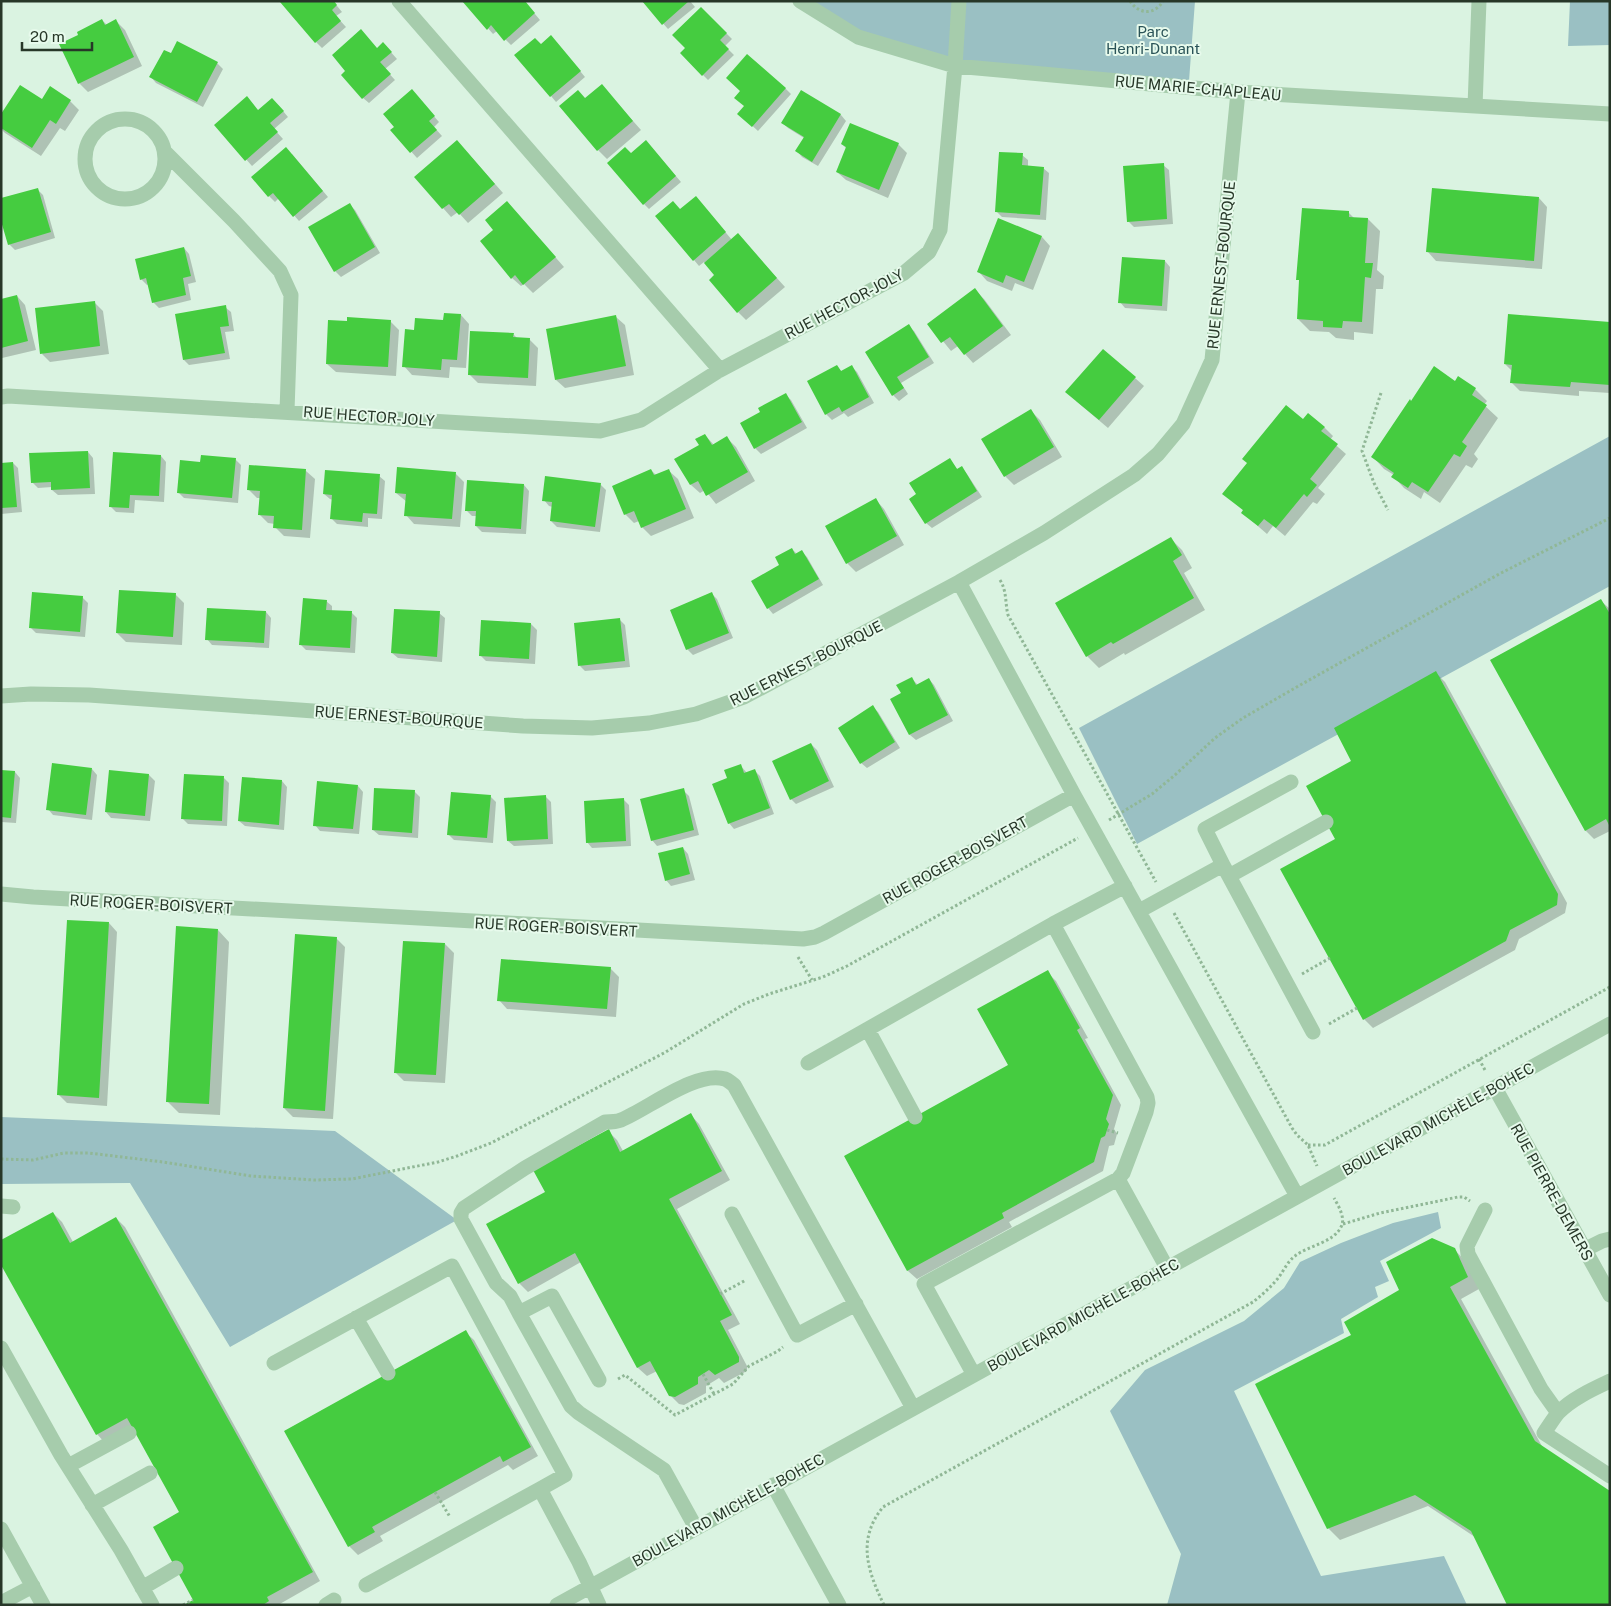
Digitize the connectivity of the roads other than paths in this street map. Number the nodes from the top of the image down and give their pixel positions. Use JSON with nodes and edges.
{"nodes":[{"id":1,"x":399,"y":1,"type":"edge"},
{"id":2,"x":800,"y":1,"type":"edge"},
{"id":3,"x":959,"y":1,"type":"edge"},
{"id":4,"x":1480,"y":1,"type":"edge"},
{"id":5,"x":955,"y":66,"type":"junction"},
{"id":6,"x":1238,"y":92,"type":"junction"},
{"id":7,"x":1475,"y":106,"type":"junction"},
{"id":8,"x":1610,"y":114,"type":"edge"},
{"id":9,"x":165,"y":152,"type":"junction"},
{"id":10,"x":720,"y":370,"type":"junction"},
{"id":11,"x":1,"y":398,"type":"edge"},
{"id":12,"x":287,"y":411,"type":"junction"},
{"id":13,"x":959,"y":582,"type":"junction"},
{"id":14,"x":1,"y":696,"type":"edge"},
{"id":15,"x":1291,"y":782,"type":"dead end"},
{"id":16,"x":1074,"y":795,"type":"junction"},
{"id":17,"x":1326,"y":822,"type":"dead end"},
{"id":18,"x":1226,"y":870,"type":"junction"},
{"id":19,"x":1125,"y":886,"type":"junction"},
{"id":20,"x":1,"y":894,"type":"edge"},
{"id":21,"x":1139,"y":911,"type":"junction"},
{"id":22,"x":1053,"y":924,"type":"junction"},
{"id":23,"x":1610,"y":1024,"type":"edge"},
{"id":24,"x":1319,"y":1029,"type":"road end"},
{"id":25,"x":868,"y":1030,"type":"junction"},
{"id":26,"x":808,"y":1063,"type":"dead end"},
{"id":27,"x":1495,"y":1088,"type":"junction"},
{"id":28,"x":915,"y":1117,"type":"dead end"},
{"id":29,"x":1118,"y":1179,"type":"junction"},
{"id":30,"x":1297,"y":1196,"type":"junction"},
{"id":31,"x":732,"y":1214,"type":"dead end"},
{"id":32,"x":1482,"y":1215,"type":"road end"},
{"id":33,"x":1610,"y":1239,"type":"edge"},
{"id":34,"x":1584,"y":1250,"type":"junction"},
{"id":35,"x":1167,"y":1268,"type":"junction"},
{"id":36,"x":1610,"y":1296,"type":"edge"},
{"id":37,"x":856,"y":1304,"type":"junction"},
{"id":38,"x":519,"y":1313,"type":"junction"},
{"id":39,"x":356,"y":1318,"type":"junction"},
{"id":40,"x":1,"y":1348,"type":"edge"},
{"id":41,"x":274,"y":1363,"type":"dead end"},
{"id":42,"x":388,"y":1374,"type":"dead end"},
{"id":43,"x":974,"y":1375,"type":"junction"},
{"id":44,"x":599,"y":1380,"type":"dead end"},
{"id":45,"x":1610,"y":1381,"type":"edge"},
{"id":46,"x":913,"y":1408,"type":"junction"},
{"id":47,"x":1558,"y":1413,"type":"junction"},
{"id":48,"x":129,"y":1433,"type":"dead end"},
{"id":49,"x":68,"y":1466,"type":"junction"},
{"id":50,"x":150,"y":1474,"type":"dead end"},
{"id":51,"x":1610,"y":1476,"type":"edge"},
{"id":52,"x":773,"y":1485,"type":"junction"},
{"id":53,"x":540,"y":1489,"type":"junction"},
{"id":54,"x":92,"y":1504,"type":"junction"},
{"id":55,"x":696,"y":1528,"type":"junction"},
{"id":56,"x":1,"y":1529,"type":"edge"},
{"id":57,"x":176,"y":1568,"type":"dead end"},
{"id":58,"x":366,"y":1585,"type":"dead end"},
{"id":59,"x":33,"y":1586,"type":"junction"},
{"id":60,"x":590,"y":1586,"type":"junction"},
{"id":61,"x":142,"y":1588,"type":"junction"},
{"id":62,"x":1,"y":1603,"type":"edge"},
{"id":63,"x":43,"y":1605,"type":"edge"},
{"id":64,"x":152,"y":1605,"type":"edge"},
{"id":65,"x":557,"y":1605,"type":"edge"},
{"id":66,"x":600,"y":1605,"type":"edge"},
{"id":67,"x":839,"y":1605,"type":"edge"}],
"edges":[{"from":1,"to":10,"type":"street"},
{"from":2,"to":5,"type":"street","name":"RUE MARIE-CHAPLEAU"},
{"from":3,"to":5,"type":"street","name":"RUE HECTOR-JOLY"},
{"from":4,"to":7,"type":"street"},
{"from":5,"to":6,"type":"street","name":"RUE MARIE-CHAPLEAU"},
{"from":5,"to":10,"type":"street","name":"RUE HECTOR-JOLY"},
{"from":6,"to":7,"type":"street","name":"RUE MARIE-CHAPLEAU"},
{"from":6,"to":13,"type":"street","name":"RUE ERNEST-BOURQUE"},
{"from":7,"to":8,"type":"street","name":"RUE MARIE-CHAPLEAU"},
{"from":9,"to":9,"type":"street"},
{"from":9,"to":12,"type":"street"},
{"from":10,"to":12,"type":"street","name":"RUE HECTOR-JOLY"},
{"from":11,"to":12,"type":"street","name":"RUE HECTOR-JOLY"},
{"from":13,"to":14,"type":"street","name":"RUE ERNEST-BOURQUE"},
{"from":13,"to":16,"type":"street"},
{"from":15,"to":18,"type":"street"},
{"from":16,"to":19,"type":"street"},
{"from":16,"to":20,"type":"street","name":"RUE ROGER-BOISVERT"},
{"from":17,"to":18,"type":"street"},
{"from":18,"to":21,"type":"street"},
{"from":18,"to":24,"type":"street"},
{"from":19,"to":21,"type":"street"},
{"from":19,"to":22,"type":"street"},
{"from":21,"to":30,"type":"street"},
{"from":22,"to":25,"type":"street"},
{"from":22,"to":29,"type":"street"},
{"from":23,"to":27,"type":"street","name":"BOULEVARD MICHÈLE-BOHEC"},
{"from":25,"to":26,"type":"street"},
{"from":25,"to":28,"type":"street"},
{"from":27,"to":30,"type":"street","name":"BOULEVARD MICHÈLE-BOHEC"},
{"from":27,"to":34,"type":"street","name":"RUE PIERRE-DEMERS"},
{"from":29,"to":35,"type":"street"},
{"from":29,"to":43,"type":"street"},
{"from":30,"to":35,"type":"street","name":"BOULEVARD MICHÈLE-BOHEC"},
{"from":31,"to":37,"type":"street"},
{"from":32,"to":47,"type":"street"},
{"from":33,"to":34,"type":"street"},
{"from":34,"to":36,"type":"street","name":"RUE PIERRE-DEMERS"},
{"from":35,"to":43,"type":"street","name":"BOULEVARD MICHÈLE-BOHEC"},
{"from":37,"to":38,"type":"street"},
{"from":37,"to":46,"type":"street"},
{"from":38,"to":44,"type":"street"},
{"from":38,"to":55,"type":"street"},
{"from":39,"to":41,"type":"street"},
{"from":39,"to":42,"type":"street"},
{"from":39,"to":53,"type":"street"},
{"from":40,"to":49,"type":"street"},
{"from":43,"to":46,"type":"street","name":"BOULEVARD MICHÈLE-BOHEC"},
{"from":45,"to":47,"type":"street"},
{"from":46,"to":52,"type":"street","name":"BOULEVARD MICHÈLE-BOHEC"},
{"from":47,"to":51,"type":"street"},
{"from":48,"to":49,"type":"street"},
{"from":49,"to":54,"type":"street"},
{"from":50,"to":54,"type":"street"},
{"from":52,"to":55,"type":"street","name":"BOULEVARD MICHÈLE-BOHEC"},
{"from":52,"to":67,"type":"street"},
{"from":53,"to":58,"type":"street"},
{"from":53,"to":60,"type":"street"},
{"from":54,"to":61,"type":"street"},
{"from":55,"to":60,"type":"street","name":"BOULEVARD MICHÈLE-BOHEC"},
{"from":56,"to":59,"type":"street"},
{"from":57,"to":61,"type":"street"},
{"from":59,"to":62,"type":"street"},
{"from":59,"to":63,"type":"street"},
{"from":60,"to":65,"type":"street","name":"BOULEVARD MICHÈLE-BOHEC"},
{"from":60,"to":66,"type":"street"},
{"from":61,"to":64,"type":"street"}]}
